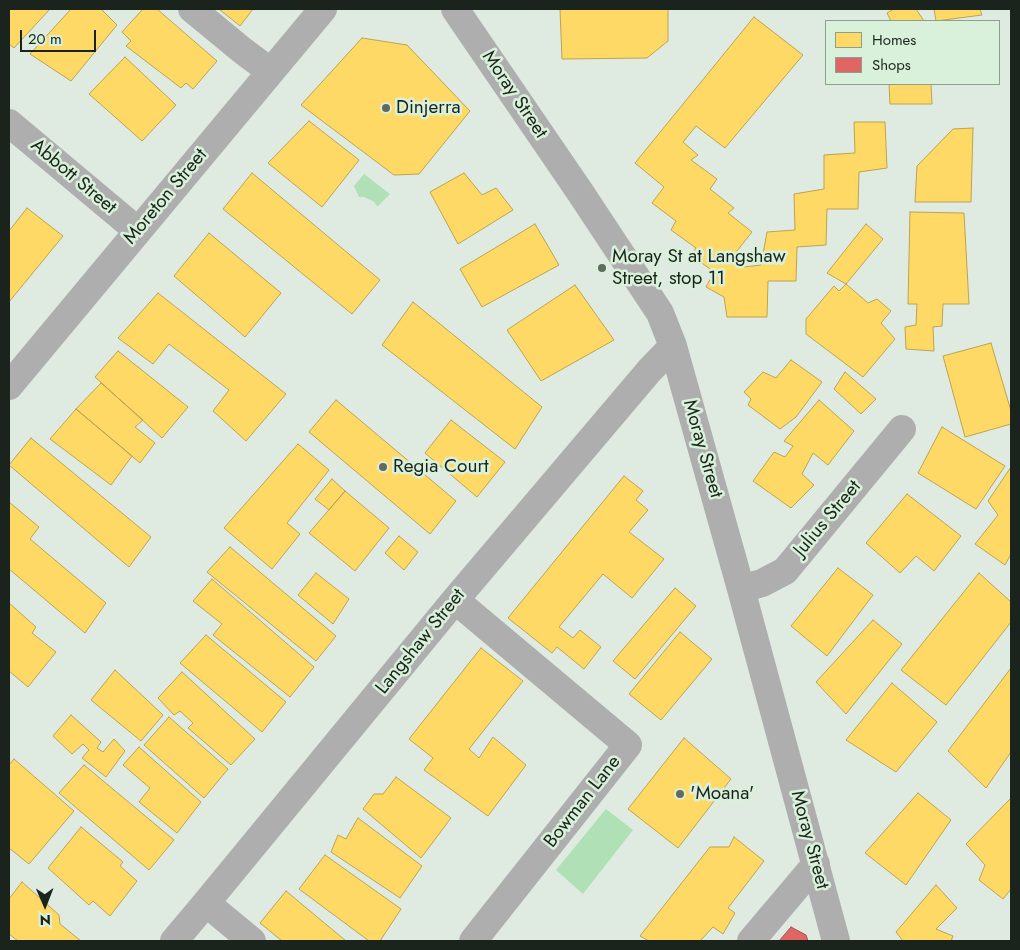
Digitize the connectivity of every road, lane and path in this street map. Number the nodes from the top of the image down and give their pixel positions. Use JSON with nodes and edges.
{"nodes":[{"id":1,"x":192,"y":9,"type":"edge"},
{"id":2,"x":323,"y":9,"type":"edge"},
{"id":3,"x":455,"y":9,"type":"edge"},
{"id":4,"x":270,"y":71,"type":"junction"},
{"id":5,"x":9,"y":124,"type":"edge"},
{"id":6,"x":138,"y":231,"type":"junction"},
{"id":7,"x":673,"y":346,"type":"junction"},
{"id":8,"x":9,"y":386,"type":"edge"},
{"id":9,"x":902,"y":430,"type":"dead end"},
{"id":10,"x":741,"y":589,"type":"junction"},
{"id":11,"x":455,"y":600,"type":"junction"},
{"id":12,"x":816,"y":864,"type":"junction"},
{"id":13,"x":206,"y":903,"type":"junction"},
{"id":14,"x":174,"y":941,"type":"edge"},
{"id":15,"x":252,"y":941,"type":"edge"},
{"id":16,"x":473,"y":941,"type":"edge"},
{"id":17,"x":752,"y":941,"type":"edge"},
{"id":18,"x":836,"y":941,"type":"edge"}],
"edges":[{"from":1,"to":4,"type":"street"},
{"from":2,"to":4,"type":"street","name":"Moreton Street"},
{"from":3,"to":7,"type":"street","name":"Moray Street"},
{"from":4,"to":6,"type":"street","name":"Moreton Street"},
{"from":5,"to":6,"type":"street","name":"Abbott Street"},
{"from":6,"to":8,"type":"street","name":"Moreton Street"},
{"from":7,"to":10,"type":"street","name":"Moray Street"},
{"from":7,"to":11,"type":"street","name":"Langshaw Street"},
{"from":9,"to":10,"type":"street","name":"Julius Street"},
{"from":10,"to":12,"type":"street","name":"Moray Street"},
{"from":11,"to":13,"type":"street","name":"Langshaw Street"},
{"from":11,"to":16,"type":"street","name":"Bowman Lane"},
{"from":12,"to":17,"type":"street"},
{"from":12,"to":18,"type":"street","name":"Moray Street"},
{"from":13,"to":14,"type":"street","name":"Langshaw Street"},
{"from":13,"to":15,"type":"street"}]}
